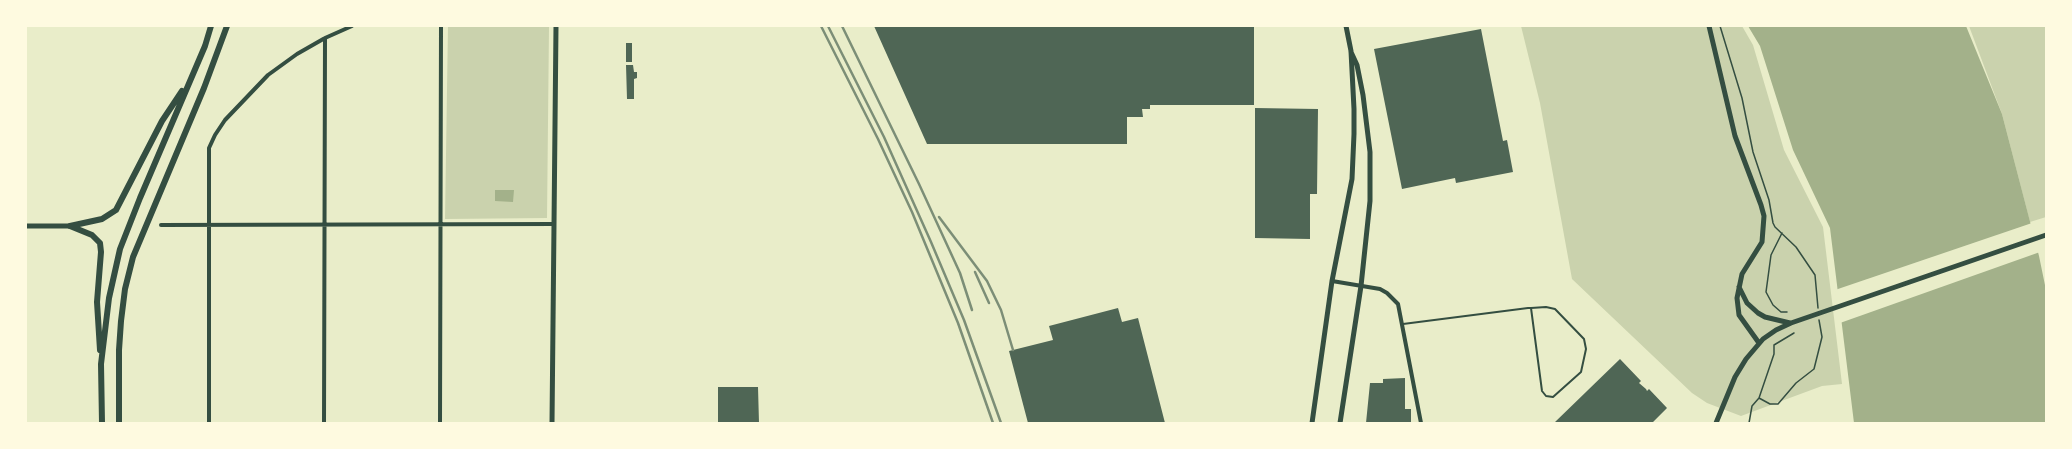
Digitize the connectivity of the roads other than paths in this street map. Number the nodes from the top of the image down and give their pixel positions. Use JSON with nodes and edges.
{"nodes":[{"id":1,"x":211,"y":26,"type":"edge"},
{"id":2,"x":227,"y":26,"type":"edge"},
{"id":3,"x":352,"y":26,"type":"edge"},
{"id":4,"x":441,"y":26,"type":"edge"},
{"id":5,"x":556,"y":26,"type":"edge"},
{"id":6,"x":1346,"y":26,"type":"edge"},
{"id":7,"x":1709,"y":26,"type":"edge"},
{"id":8,"x":325,"y":38,"type":"junction"},
{"id":9,"x":1351,"y":51,"type":"junction"},
{"id":10,"x":191,"y":77,"type":"junction"},
{"id":11,"x":325,"y":224,"type":"junction"},
{"id":12,"x":440,"y":224,"type":"junction"},
{"id":13,"x":554,"y":224,"type":"junction"},
{"id":14,"x":161,"y":225,"type":"dead end"},
{"id":15,"x":210,"y":225,"type":"junction"},
{"id":16,"x":26,"y":226,"type":"edge"},
{"id":17,"x":70,"y":226,"type":"junction"},
{"id":18,"x":2046,"y":234,"type":"edge"},
{"id":19,"x":1332,"y":281,"type":"junction"},
{"id":20,"x":1361,"y":286,"type":"junction"},
{"id":21,"x":1739,"y":287,"type":"junction"},
{"id":22,"x":1531,"y":308,"type":"junction"},
{"id":23,"x":1791,"y":323,"type":"junction"},
{"id":24,"x":1403,"y":324,"type":"junction"},
{"id":25,"x":1759,"y":343,"type":"junction"},
{"id":26,"x":100,"y":364,"type":"junction"},
{"id":27,"x":102,"y":423,"type":"edge"},
{"id":28,"x":119,"y":423,"type":"edge"},
{"id":29,"x":208,"y":423,"type":"edge"},
{"id":30,"x":324,"y":423,"type":"edge"},
{"id":31,"x":440,"y":423,"type":"edge"},
{"id":32,"x":552,"y":423,"type":"edge"},
{"id":33,"x":1312,"y":423,"type":"edge"},
{"id":34,"x":1340,"y":423,"type":"edge"},
{"id":35,"x":1421,"y":423,"type":"edge"},
{"id":36,"x":1716,"y":423,"type":"edge"}],
"edges":[{"from":1,"to":10,"type":"main road"},
{"from":2,"to":28,"type":"main road"},
{"from":3,"to":8,"type":"street"},
{"from":4,"to":12,"type":"street"},
{"from":5,"to":13,"type":"street"},
{"from":6,"to":9,"type":"street"},
{"from":7,"to":21,"type":"street"},
{"from":8,"to":11,"type":"street"},
{"from":8,"to":15,"type":"street"},
{"from":9,"to":19,"type":"street"},
{"from":9,"to":20,"type":"street"},
{"from":10,"to":17,"type":"main road"},
{"from":10,"to":26,"type":"main road"},
{"from":11,"to":12,"type":"street"},
{"from":11,"to":15,"type":"street"},
{"from":11,"to":30,"type":"street"},
{"from":12,"to":13,"type":"street"},
{"from":12,"to":31,"type":"street"},
{"from":13,"to":32,"type":"street"},
{"from":14,"to":15,"type":"street"},
{"from":15,"to":29,"type":"street"},
{"from":16,"to":17,"type":"street"},
{"from":17,"to":26,"type":"main road"},
{"from":18,"to":23,"type":"street"},
{"from":19,"to":20,"type":"street"},
{"from":19,"to":33,"type":"street"},
{"from":20,"to":24,"type":"street"},
{"from":20,"to":34,"type":"street"},
{"from":21,"to":23,"type":"street"},
{"from":21,"to":25,"type":"street"},
{"from":22,"to":22,"type":"lane"},
{"from":22,"to":24,"type":"lane"},
{"from":23,"to":25,"type":"street"},
{"from":24,"to":35,"type":"street"},
{"from":25,"to":36,"type":"street"},
{"from":26,"to":27,"type":"main road"}]}
